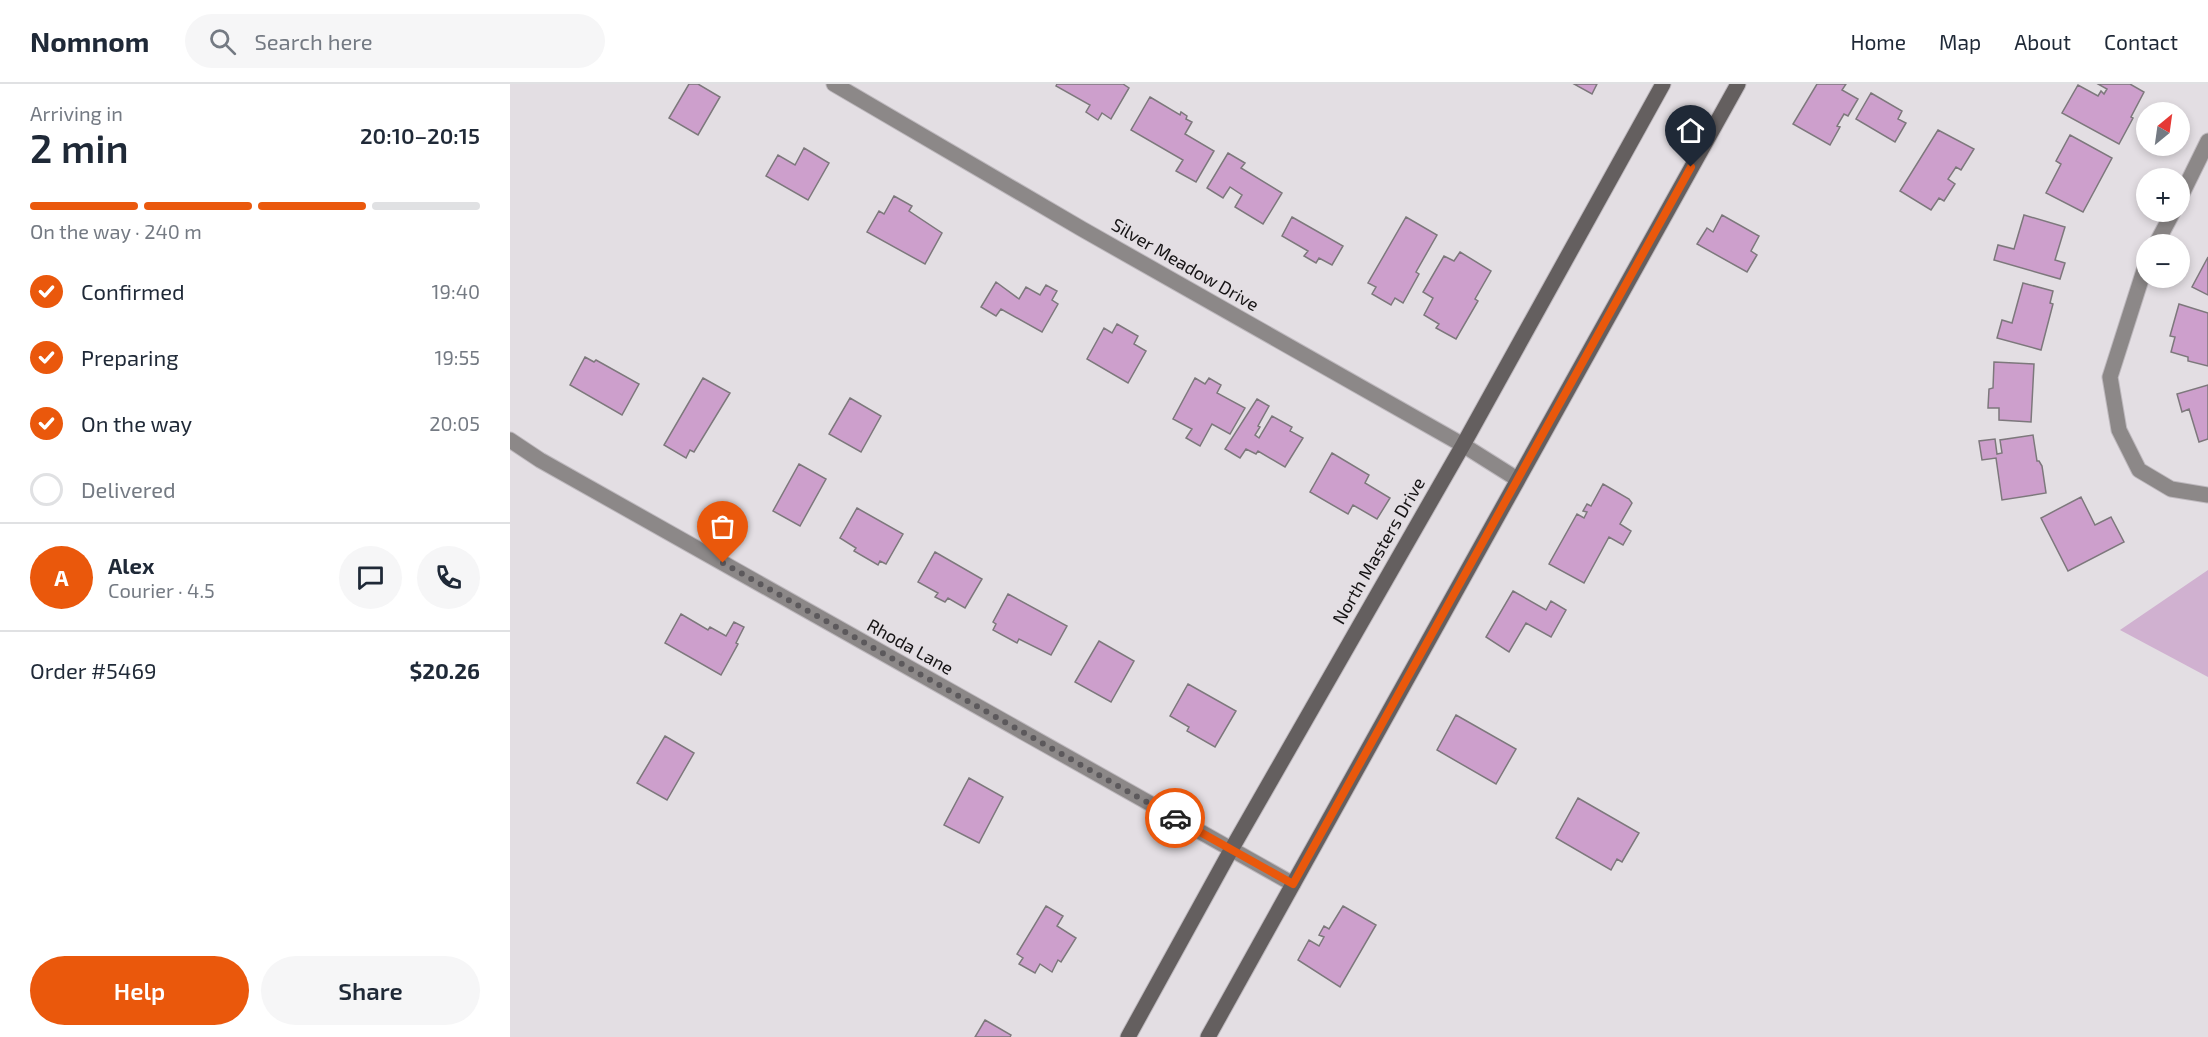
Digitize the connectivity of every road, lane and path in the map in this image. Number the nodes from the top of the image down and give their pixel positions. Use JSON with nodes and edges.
{"nodes":[{"id":1,"x":834,"y":84,"type":"edge"},
{"id":2,"x":1663,"y":84,"type":"edge"},
{"id":3,"x":1738,"y":84,"type":"edge"},
{"id":4,"x":2208,"y":141,"type":"edge"},
{"id":5,"x":2190,"y":178,"type":"edge"},
{"id":6,"x":2138,"y":288,"type":"edge"},
{"id":7,"x":510,"y":440,"type":"edge"},
{"id":8,"x":1463,"y":445,"type":"junction"},
{"id":9,"x":1517,"y":478,"type":"junction"},
{"id":10,"x":2208,"y":495,"type":"edge"},
{"id":11,"x":1231,"y":850,"type":"junction"},
{"id":12,"x":1293,"y":884,"type":"junction"},
{"id":13,"x":1128,"y":1037,"type":"edge"},
{"id":14,"x":1208,"y":1037,"type":"edge"}],
"edges":[{"from":1,"to":8,"type":"street","name":"Silver Meadow Drive"},
{"from":2,"to":8,"type":"main road","name":"North Masters Drive"},
{"from":3,"to":9,"type":"main road"},
{"from":4,"to":5,"type":"street"},
{"from":6,"to":10,"type":"street"},
{"from":7,"to":11,"type":"street","name":"Rhoda Lane"},
{"from":8,"to":9,"type":"street","name":"Silver Meadow Drive"},
{"from":8,"to":11,"type":"main road","name":"North Masters Drive"},
{"from":9,"to":12,"type":"main road"},
{"from":11,"to":12,"type":"street","name":"Rhoda Lane"},
{"from":11,"to":13,"type":"main road","name":"North Masters Drive"},
{"from":12,"to":14,"type":"main road"}]}
